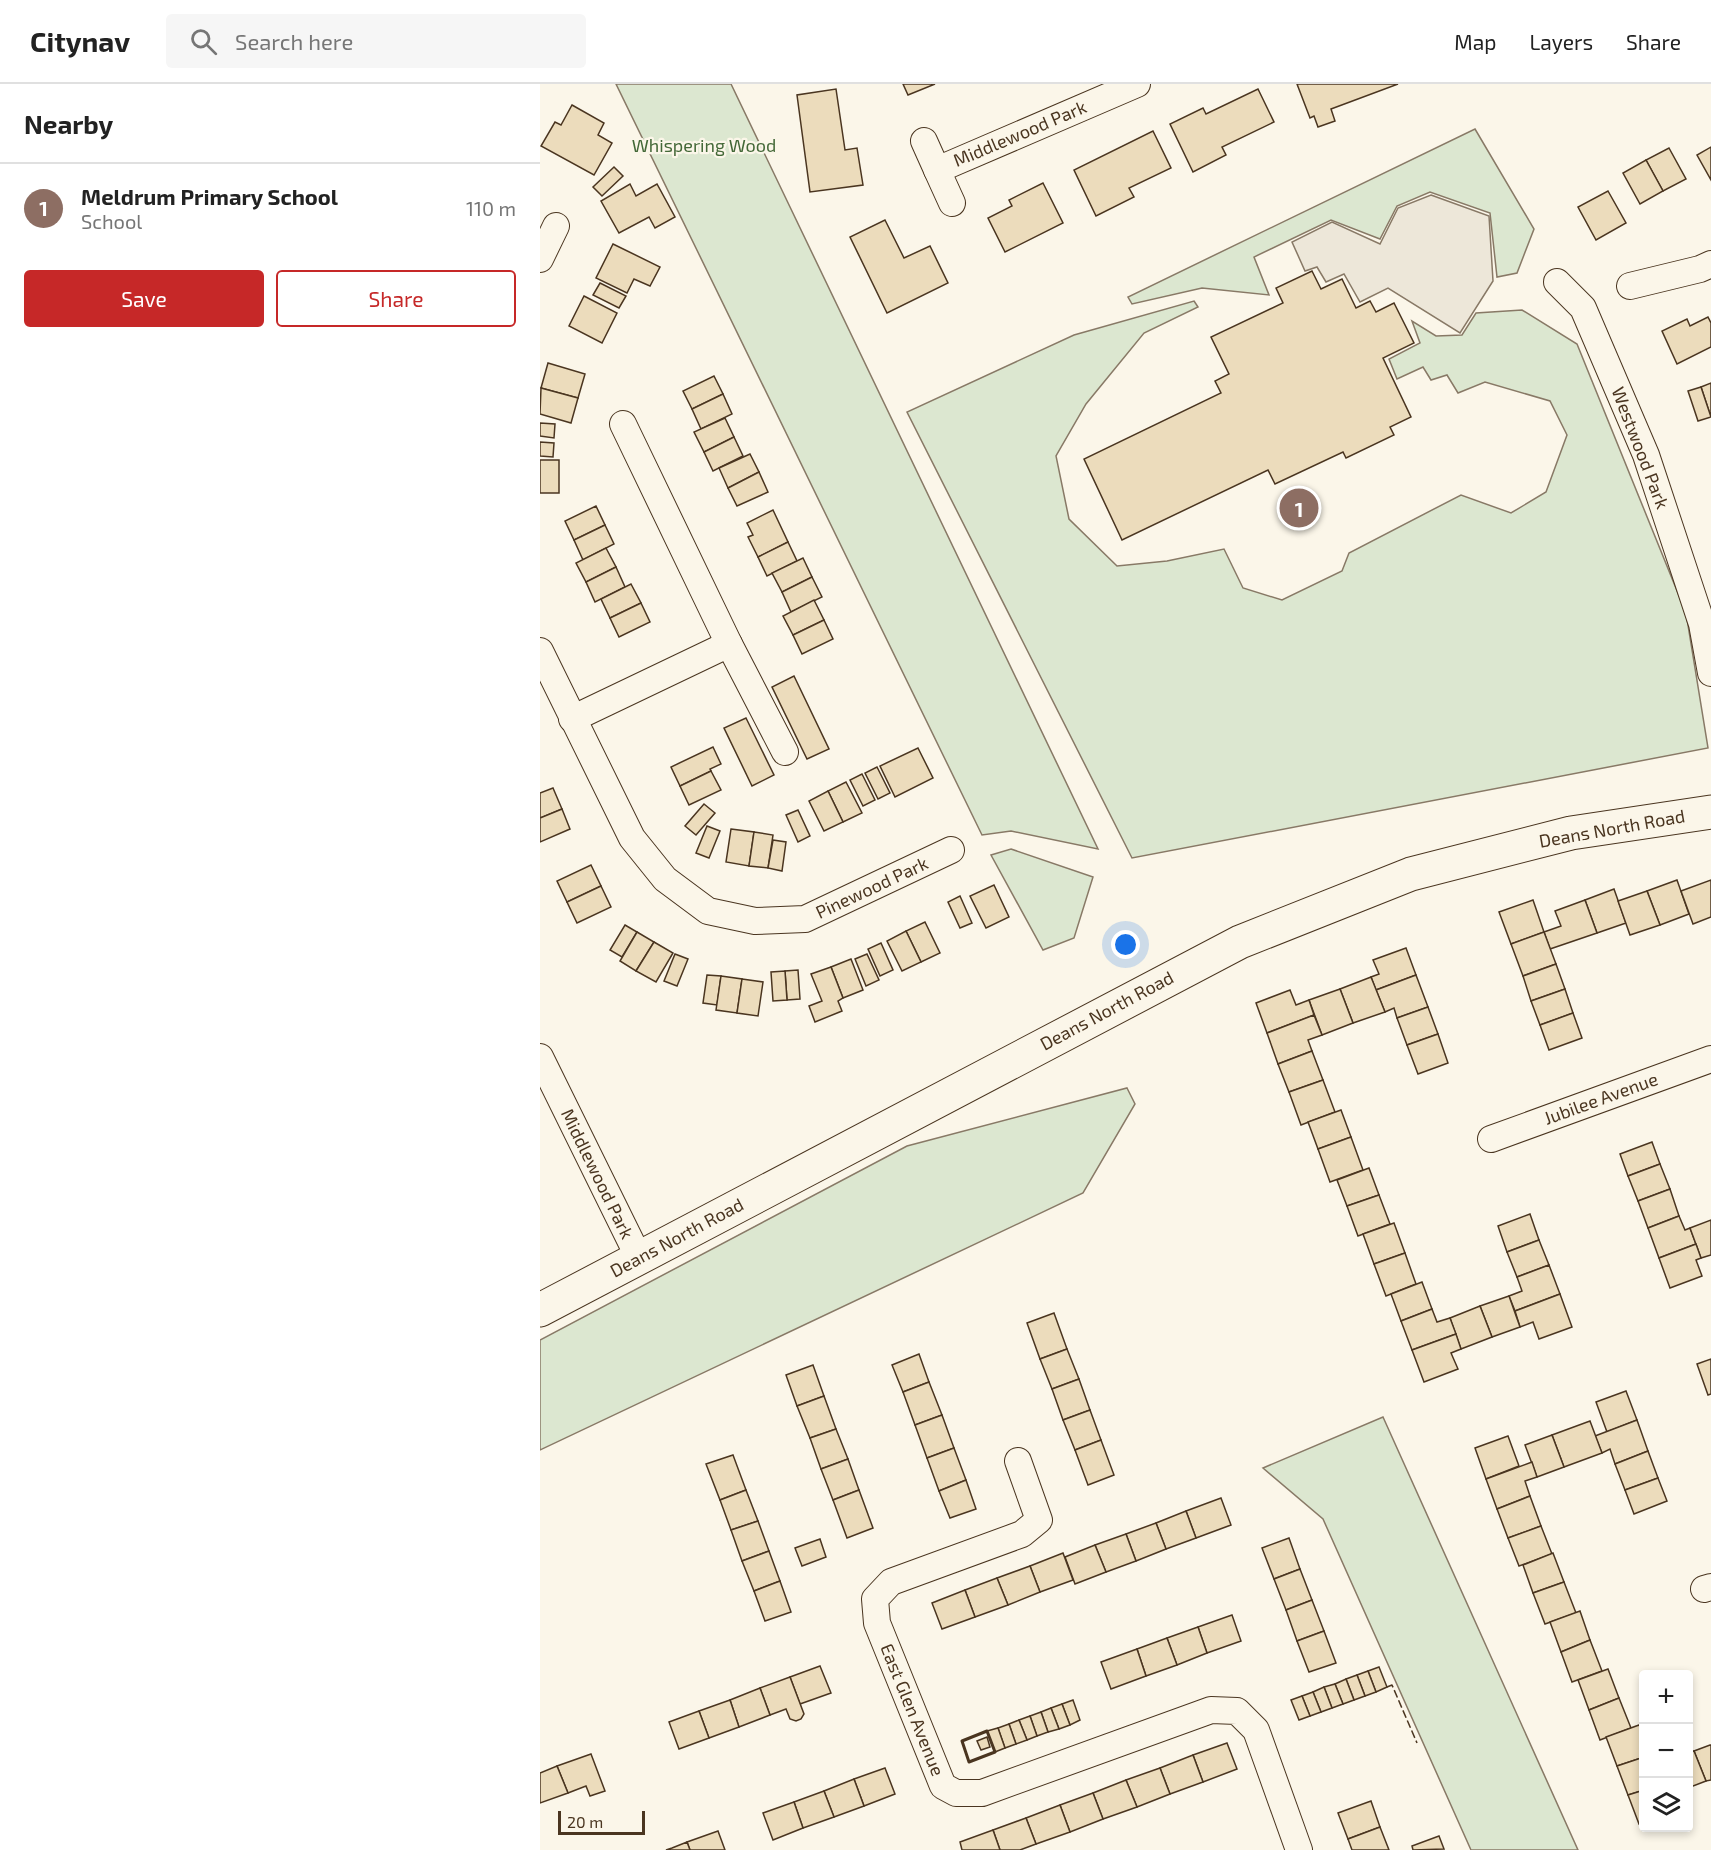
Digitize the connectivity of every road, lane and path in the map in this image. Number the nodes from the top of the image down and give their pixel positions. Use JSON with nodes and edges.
{"nodes":[{"id":1,"x":1137,"y":84,"type":"edge"},
{"id":2,"x":924,"y":141,"type":"dead end"},
{"id":3,"x":937,"y":170,"type":"junction"},
{"id":4,"x":952,"y":203,"type":"dead end"},
{"id":5,"x":556,"y":226,"type":"dead end"},
{"id":6,"x":540,"y":259,"type":"edge"},
{"id":7,"x":1711,"y":264,"type":"edge"},
{"id":8,"x":1557,"y":282,"type":"dead end"},
{"id":9,"x":1630,"y":286,"type":"dead end"},
{"id":10,"x":623,"y":424,"type":"dead end"},
{"id":11,"x":1706,"y":623,"type":"edge"},
{"id":12,"x":729,"y":645,"type":"junction"},
{"id":13,"x":540,"y":651,"type":"edge"},
{"id":14,"x":1711,"y":673,"type":"edge"},
{"id":15,"x":572,"y":719,"type":"junction"},
{"id":16,"x":785,"y":752,"type":"dead end"},
{"id":17,"x":1711,"y":812,"type":"edge"},
{"id":18,"x":951,"y":850,"type":"dead end"},
{"id":19,"x":540,"y":1057,"type":"edge"},
{"id":20,"x":1711,"y":1059,"type":"edge"},
{"id":21,"x":1491,"y":1139,"type":"dead end"},
{"id":22,"x":639,"y":1258,"type":"junction"},
{"id":23,"x":540,"y":1310,"type":"edge"},
{"id":24,"x":1018,"y":1461,"type":"dead end"},
{"id":25,"x":1299,"y":1850,"type":"edge"}],
"edges":[{"from":1,"to":3,"type":"street","name":"Middlewood Park"},
{"from":2,"to":3,"type":"street","name":"Middlewood Park"},
{"from":3,"to":4,"type":"street","name":"Middlewood Park"},
{"from":5,"to":6,"type":"street"},
{"from":7,"to":9,"type":"street"},
{"from":8,"to":11,"type":"street","name":"Westwood Park"},
{"from":10,"to":12,"type":"street"},
{"from":11,"to":14,"type":"street","name":"Westwood Park"},
{"from":12,"to":15,"type":"street"},
{"from":12,"to":16,"type":"street"},
{"from":13,"to":15,"type":"street","name":"Pinewood Park"},
{"from":15,"to":18,"type":"street","name":"Pinewood Park"},
{"from":17,"to":22,"type":"street","name":"Deans North Road"},
{"from":19,"to":22,"type":"street","name":"Middlewood Park"},
{"from":20,"to":21,"type":"street","name":"Jubilee Avenue"},
{"from":22,"to":23,"type":"street","name":"Deans North Road"},
{"from":24,"to":25,"type":"street","name":"East Glen Avenue"}]}
